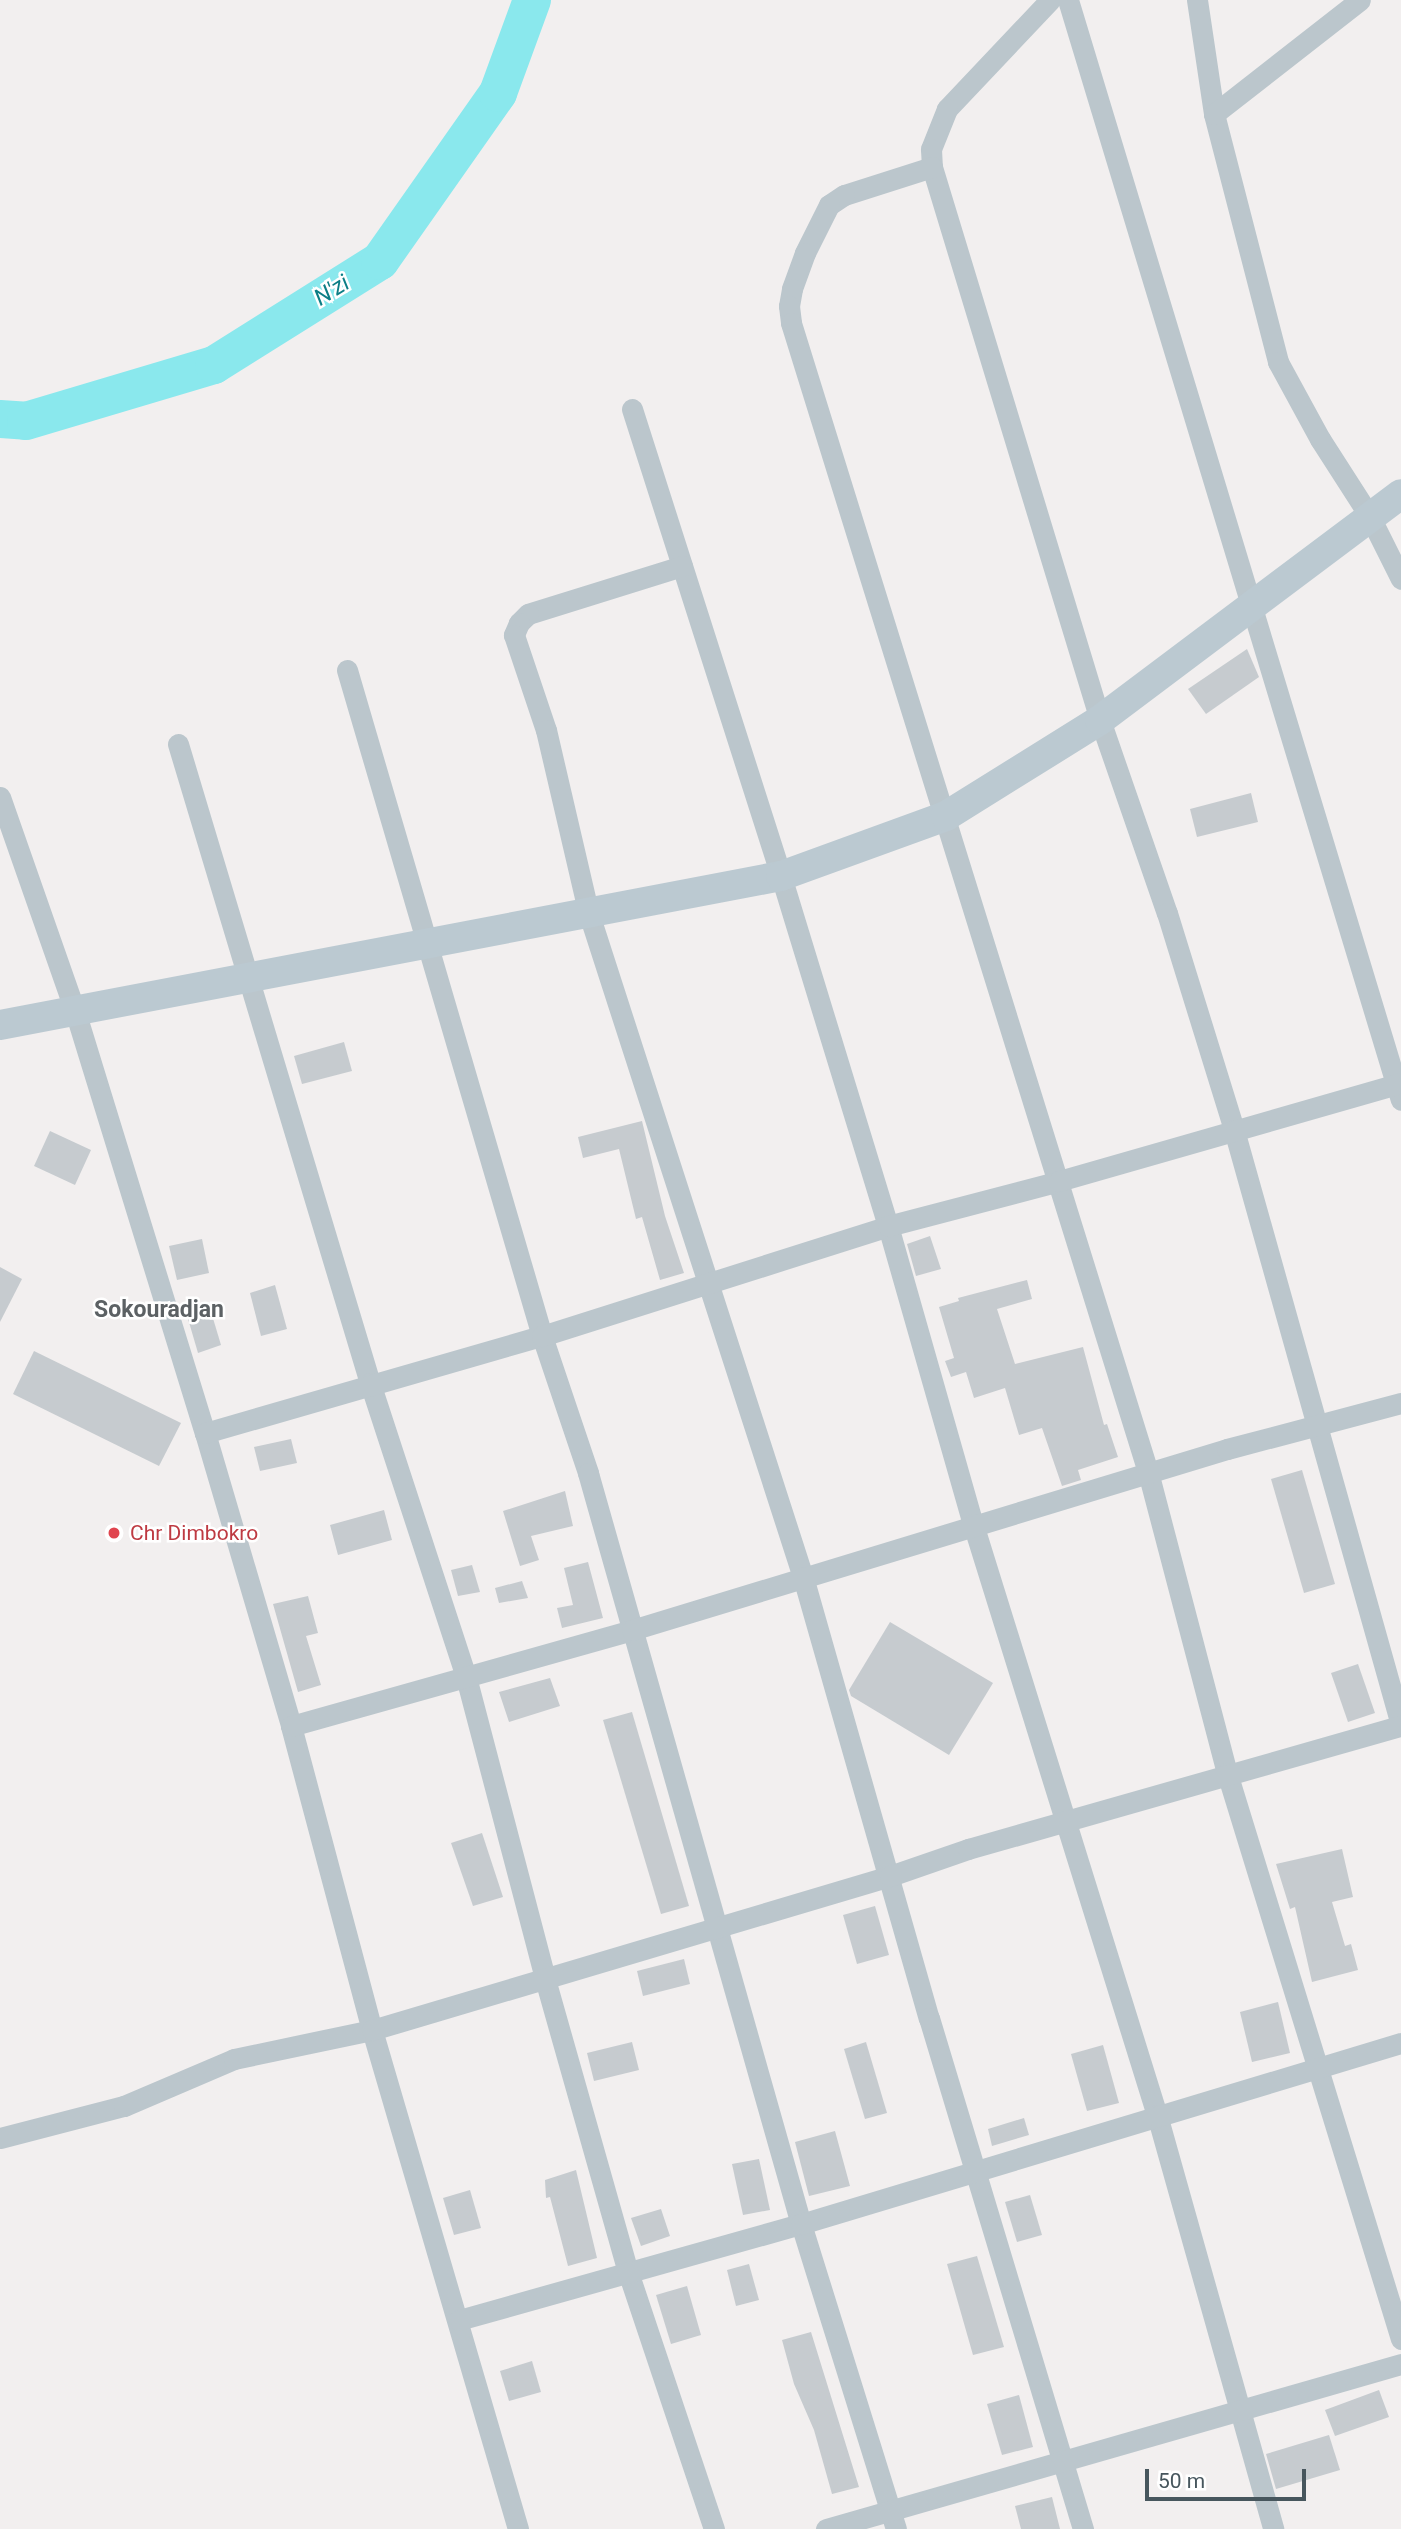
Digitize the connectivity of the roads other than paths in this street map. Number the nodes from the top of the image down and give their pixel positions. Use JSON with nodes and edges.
{"nodes":[{"id":1,"x":1050,"y":0,"type":"edge"},
{"id":2,"x":1068,"y":0,"type":"edge"},
{"id":3,"x":1197,"y":0,"type":"edge"},
{"id":4,"x":1360,"y":0,"type":"edge"},
{"id":5,"x":1214,"y":114,"type":"junction"},
{"id":6,"x":932,"y":167,"type":"junction"},
{"id":7,"x":632,"y":409,"type":"dead end"},
{"id":8,"x":1401,"y":494,"type":"edge"},
{"id":9,"x":1370,"y":517,"type":"junction"},
{"id":10,"x":682,"y":566,"type":"junction"},
{"id":11,"x":1401,"y":579,"type":"edge"},
{"id":12,"x":1253,"y":603,"type":"junction"},
{"id":13,"x":347,"y":670,"type":"dead end"},
{"id":14,"x":1100,"y":720,"type":"junction"},
{"id":15,"x":178,"y":744,"type":"dead end"},
{"id":16,"x":0,"y":797,"type":"edge"},
{"id":17,"x":946,"y":816,"type":"junction"},
{"id":18,"x":781,"y":876,"type":"junction"},
{"id":19,"x":588,"y":911,"type":"junction"},
{"id":20,"x":425,"y":942,"type":"junction"},
{"id":21,"x":246,"y":977,"type":"junction"},
{"id":22,"x":75,"y":1011,"type":"junction"},
{"id":23,"x":0,"y":1025,"type":"edge"},
{"id":24,"x":1399,"y":1090,"type":"edge"},
{"id":25,"x":1234,"y":1130,"type":"junction"},
{"id":26,"x":1059,"y":1181,"type":"junction"},
{"id":27,"x":888,"y":1226,"type":"junction"},
{"id":28,"x":710,"y":1282,"type":"junction"},
{"id":29,"x":541,"y":1336,"type":"junction"},
{"id":30,"x":370,"y":1383,"type":"junction"},
{"id":31,"x":1401,"y":1403,"type":"edge"},
{"id":32,"x":1318,"y":1425,"type":"junction"},
{"id":33,"x":205,"y":1433,"type":"junction"},
{"id":34,"x":1149,"y":1472,"type":"junction"},
{"id":35,"x":973,"y":1524,"type":"junction"},
{"id":36,"x":803,"y":1577,"type":"junction"},
{"id":37,"x":632,"y":1630,"type":"junction"},
{"id":38,"x":466,"y":1677,"type":"junction"},
{"id":39,"x":1401,"y":1725,"type":"edge"},
{"id":40,"x":291,"y":1726,"type":"junction"},
{"id":41,"x":1227,"y":1773,"type":"junction"},
{"id":42,"x":1066,"y":1822,"type":"junction"},
{"id":43,"x":890,"y":1876,"type":"junction"},
{"id":44,"x":715,"y":1927,"type":"junction"},
{"id":45,"x":545,"y":1979,"type":"junction"},
{"id":46,"x":372,"y":2030,"type":"junction"},
{"id":47,"x":1401,"y":2043,"type":"edge"},
{"id":48,"x":1317,"y":2067,"type":"junction"},
{"id":49,"x":1157,"y":2115,"type":"junction"},
{"id":50,"x":0,"y":2138,"type":"edge"},
{"id":51,"x":975,"y":2170,"type":"junction"},
{"id":52,"x":801,"y":2224,"type":"junction"},
{"id":53,"x":628,"y":2272,"type":"junction"},
{"id":54,"x":459,"y":2320,"type":"junction"},
{"id":55,"x":1401,"y":2339,"type":"edge"},
{"id":56,"x":1401,"y":2364,"type":"edge"},
{"id":57,"x":1239,"y":2413,"type":"junction"},
{"id":58,"x":1064,"y":2462,"type":"junction"},
{"id":59,"x":893,"y":2520,"type":"edge"},
{"id":60,"x":519,"y":2529,"type":"edge"},
{"id":61,"x":714,"y":2529,"type":"edge"},
{"id":62,"x":826,"y":2529,"type":"edge"},
{"id":63,"x":1083,"y":2529,"type":"edge"},
{"id":64,"x":1273,"y":2529,"type":"edge"}],
"edges":[{"from":1,"to":6,"type":"street"},
{"from":2,"to":12,"type":"street"},
{"from":3,"to":5,"type":"street"},
{"from":4,"to":5,"type":"street"},
{"from":5,"to":9,"type":"street"},
{"from":6,"to":14,"type":"street"},
{"from":6,"to":17,"type":"street"},
{"from":7,"to":10,"type":"street"},
{"from":8,"to":9,"type":"main road"},
{"from":9,"to":11,"type":"street"},
{"from":9,"to":12,"type":"main road"},
{"from":10,"to":18,"type":"street"},
{"from":10,"to":19,"type":"street"},
{"from":12,"to":14,"type":"main road"},
{"from":12,"to":24,"type":"street"},
{"from":13,"to":20,"type":"street"},
{"from":14,"to":17,"type":"main road"},
{"from":14,"to":25,"type":"street"},
{"from":15,"to":21,"type":"street"},
{"from":16,"to":22,"type":"street"},
{"from":17,"to":18,"type":"main road"},
{"from":17,"to":26,"type":"street"},
{"from":18,"to":19,"type":"main road"},
{"from":18,"to":27,"type":"street"},
{"from":19,"to":20,"type":"main road"},
{"from":19,"to":28,"type":"street"},
{"from":20,"to":21,"type":"main road"},
{"from":20,"to":29,"type":"street"},
{"from":21,"to":22,"type":"main road"},
{"from":21,"to":30,"type":"street"},
{"from":22,"to":23,"type":"main road"},
{"from":22,"to":33,"type":"street"},
{"from":24,"to":25,"type":"street"},
{"from":25,"to":26,"type":"street"},
{"from":25,"to":32,"type":"street"},
{"from":26,"to":27,"type":"street"},
{"from":26,"to":34,"type":"street"},
{"from":27,"to":28,"type":"street"},
{"from":27,"to":35,"type":"street"},
{"from":28,"to":29,"type":"street"},
{"from":28,"to":36,"type":"street"},
{"from":29,"to":30,"type":"street"},
{"from":29,"to":37,"type":"street"},
{"from":30,"to":33,"type":"street"},
{"from":30,"to":38,"type":"street"},
{"from":31,"to":32,"type":"street"},
{"from":32,"to":34,"type":"street"},
{"from":32,"to":39,"type":"street"},
{"from":33,"to":40,"type":"street"},
{"from":34,"to":35,"type":"street"},
{"from":34,"to":41,"type":"street"},
{"from":35,"to":36,"type":"street"},
{"from":35,"to":42,"type":"street"},
{"from":36,"to":37,"type":"street"},
{"from":36,"to":43,"type":"street"},
{"from":37,"to":38,"type":"street"},
{"from":37,"to":44,"type":"street"},
{"from":38,"to":40,"type":"street"},
{"from":38,"to":45,"type":"street"},
{"from":39,"to":41,"type":"street"},
{"from":40,"to":46,"type":"street"},
{"from":41,"to":42,"type":"street"},
{"from":41,"to":48,"type":"street"},
{"from":42,"to":43,"type":"street"},
{"from":42,"to":49,"type":"street"},
{"from":43,"to":44,"type":"street"},
{"from":43,"to":51,"type":"street"},
{"from":44,"to":45,"type":"street"},
{"from":44,"to":52,"type":"street"},
{"from":45,"to":46,"type":"street"},
{"from":45,"to":53,"type":"street"},
{"from":46,"to":50,"type":"street"},
{"from":46,"to":54,"type":"street"},
{"from":47,"to":48,"type":"street"},
{"from":48,"to":49,"type":"street"},
{"from":48,"to":55,"type":"street"},
{"from":49,"to":51,"type":"street"},
{"from":49,"to":57,"type":"street"},
{"from":51,"to":52,"type":"street"},
{"from":51,"to":58,"type":"street"},
{"from":52,"to":53,"type":"street"},
{"from":52,"to":59,"type":"street"},
{"from":53,"to":54,"type":"street"},
{"from":53,"to":61,"type":"street"},
{"from":54,"to":60,"type":"street"},
{"from":56,"to":57,"type":"street"},
{"from":57,"to":58,"type":"street"},
{"from":57,"to":64,"type":"street"},
{"from":58,"to":59,"type":"street"},
{"from":58,"to":63,"type":"street"},
{"from":59,"to":62,"type":"street"}]}
